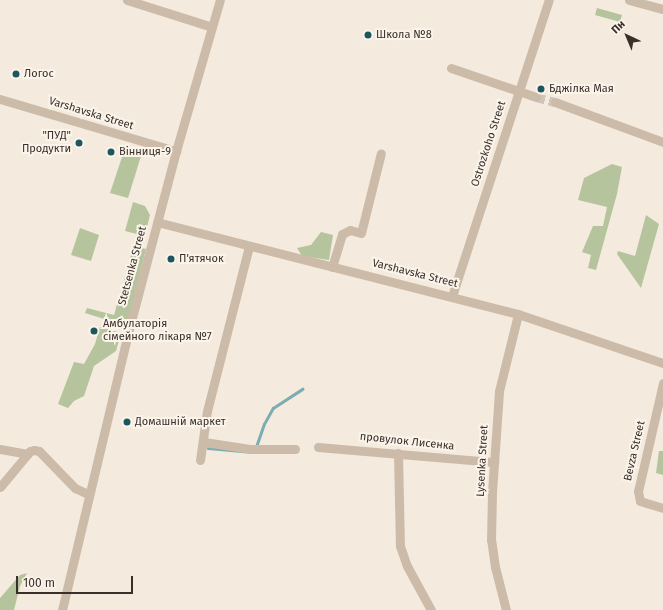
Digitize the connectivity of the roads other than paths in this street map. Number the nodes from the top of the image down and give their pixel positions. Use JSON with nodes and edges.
{"nodes":[{"id":1,"x":127,"y":0,"type":"edge"},
{"id":2,"x":220,"y":0,"type":"edge"},
{"id":3,"x":549,"y":0,"type":"edge"},
{"id":4,"x":629,"y":0,"type":"edge"},
{"id":5,"x":663,"y":9,"type":"edge"},
{"id":6,"x":212,"y":27,"type":"junction"},
{"id":7,"x":451,"y":68,"type":"dead end"},
{"id":8,"x":519,"y":92,"type":"junction"},
{"id":9,"x":536,"y":97,"type":"tunnel mouth"},
{"id":10,"x":0,"y":99,"type":"edge"},
{"id":11,"x":555,"y":102,"type":"tunnel mouth"},
{"id":12,"x":663,"y":142,"type":"edge"},
{"id":13,"x":176,"y":151,"type":"junction"},
{"id":14,"x":381,"y":153,"type":"dead end"},
{"id":15,"x":157,"y":222,"type":"junction"},
{"id":16,"x":249,"y":246,"type":"junction"},
{"id":17,"x":332,"y":267,"type":"junction"},
{"id":18,"x":452,"y":296,"type":"junction"},
{"id":19,"x":518,"y":314,"type":"junction"},
{"id":20,"x":663,"y":363,"type":"edge"},
{"id":21,"x":663,"y":383,"type":"edge"},
{"id":22,"x":204,"y":442,"type":"junction"},
{"id":23,"x":318,"y":446,"type":"dead end"},
{"id":24,"x":0,"y":449,"type":"edge"},
{"id":25,"x":295,"y":449,"type":"dead end"},
{"id":26,"x":398,"y":453,"type":"junction"},
{"id":27,"x":28,"y":454,"type":"junction"},
{"id":28,"x":200,"y":460,"type":"dead end"},
{"id":29,"x":494,"y":462,"type":"junction"},
{"id":30,"x":0,"y":487,"type":"edge"},
{"id":31,"x":88,"y":494,"type":"junction"},
{"id":32,"x":663,"y":508,"type":"edge"},
{"id":33,"x":62,"y":610,"type":"edge"},
{"id":34,"x":431,"y":610,"type":"edge"},
{"id":35,"x":506,"y":610,"type":"edge"}],
"edges":[{"from":1,"to":6,"type":"street"},
{"from":2,"to":6,"type":"street","name":"Stetsenka Street"},
{"from":3,"to":8,"type":"street","name":"Ostrozkoho Street"},
{"from":4,"to":5,"type":"street"},
{"from":6,"to":13,"type":"street","name":"Stetsenka Street"},
{"from":7,"to":8,"type":"street"},
{"from":8,"to":9,"type":"street"},
{"from":8,"to":18,"type":"street","name":"Ostrozkoho Street"},
{"from":10,"to":13,"type":"street","name":"Varshavska Street"},
{"from":11,"to":12,"type":"street"},
{"from":13,"to":15,"type":"street","name":"Stetsenka Street"},
{"from":14,"to":17,"type":"street"},
{"from":15,"to":16,"type":"street","name":"Varshavska Street"},
{"from":15,"to":31,"type":"street","name":"Stetsenka Street"},
{"from":16,"to":17,"type":"street","name":"Varshavska Street"},
{"from":16,"to":22,"type":"street"},
{"from":17,"to":18,"type":"street","name":"Varshavska Street"},
{"from":18,"to":19,"type":"street","name":"Varshavska Street"},
{"from":19,"to":20,"type":"street","name":"Varshavska Street"},
{"from":19,"to":29,"type":"street","name":"Lysenka Street"},
{"from":21,"to":32,"type":"street","name":"Bevza Street"},
{"from":22,"to":25,"type":"street"},
{"from":22,"to":28,"type":"street"},
{"from":23,"to":26,"type":"street","name":"провулок Лисенка"},
{"from":24,"to":27,"type":"street"},
{"from":26,"to":29,"type":"street","name":"провулок Лисенка"},
{"from":26,"to":34,"type":"street"},
{"from":27,"to":30,"type":"street"},
{"from":27,"to":31,"type":"street"},
{"from":29,"to":35,"type":"street","name":"Lysenka Street"},
{"from":31,"to":33,"type":"street","name":"Stetsenka Street"}]}
